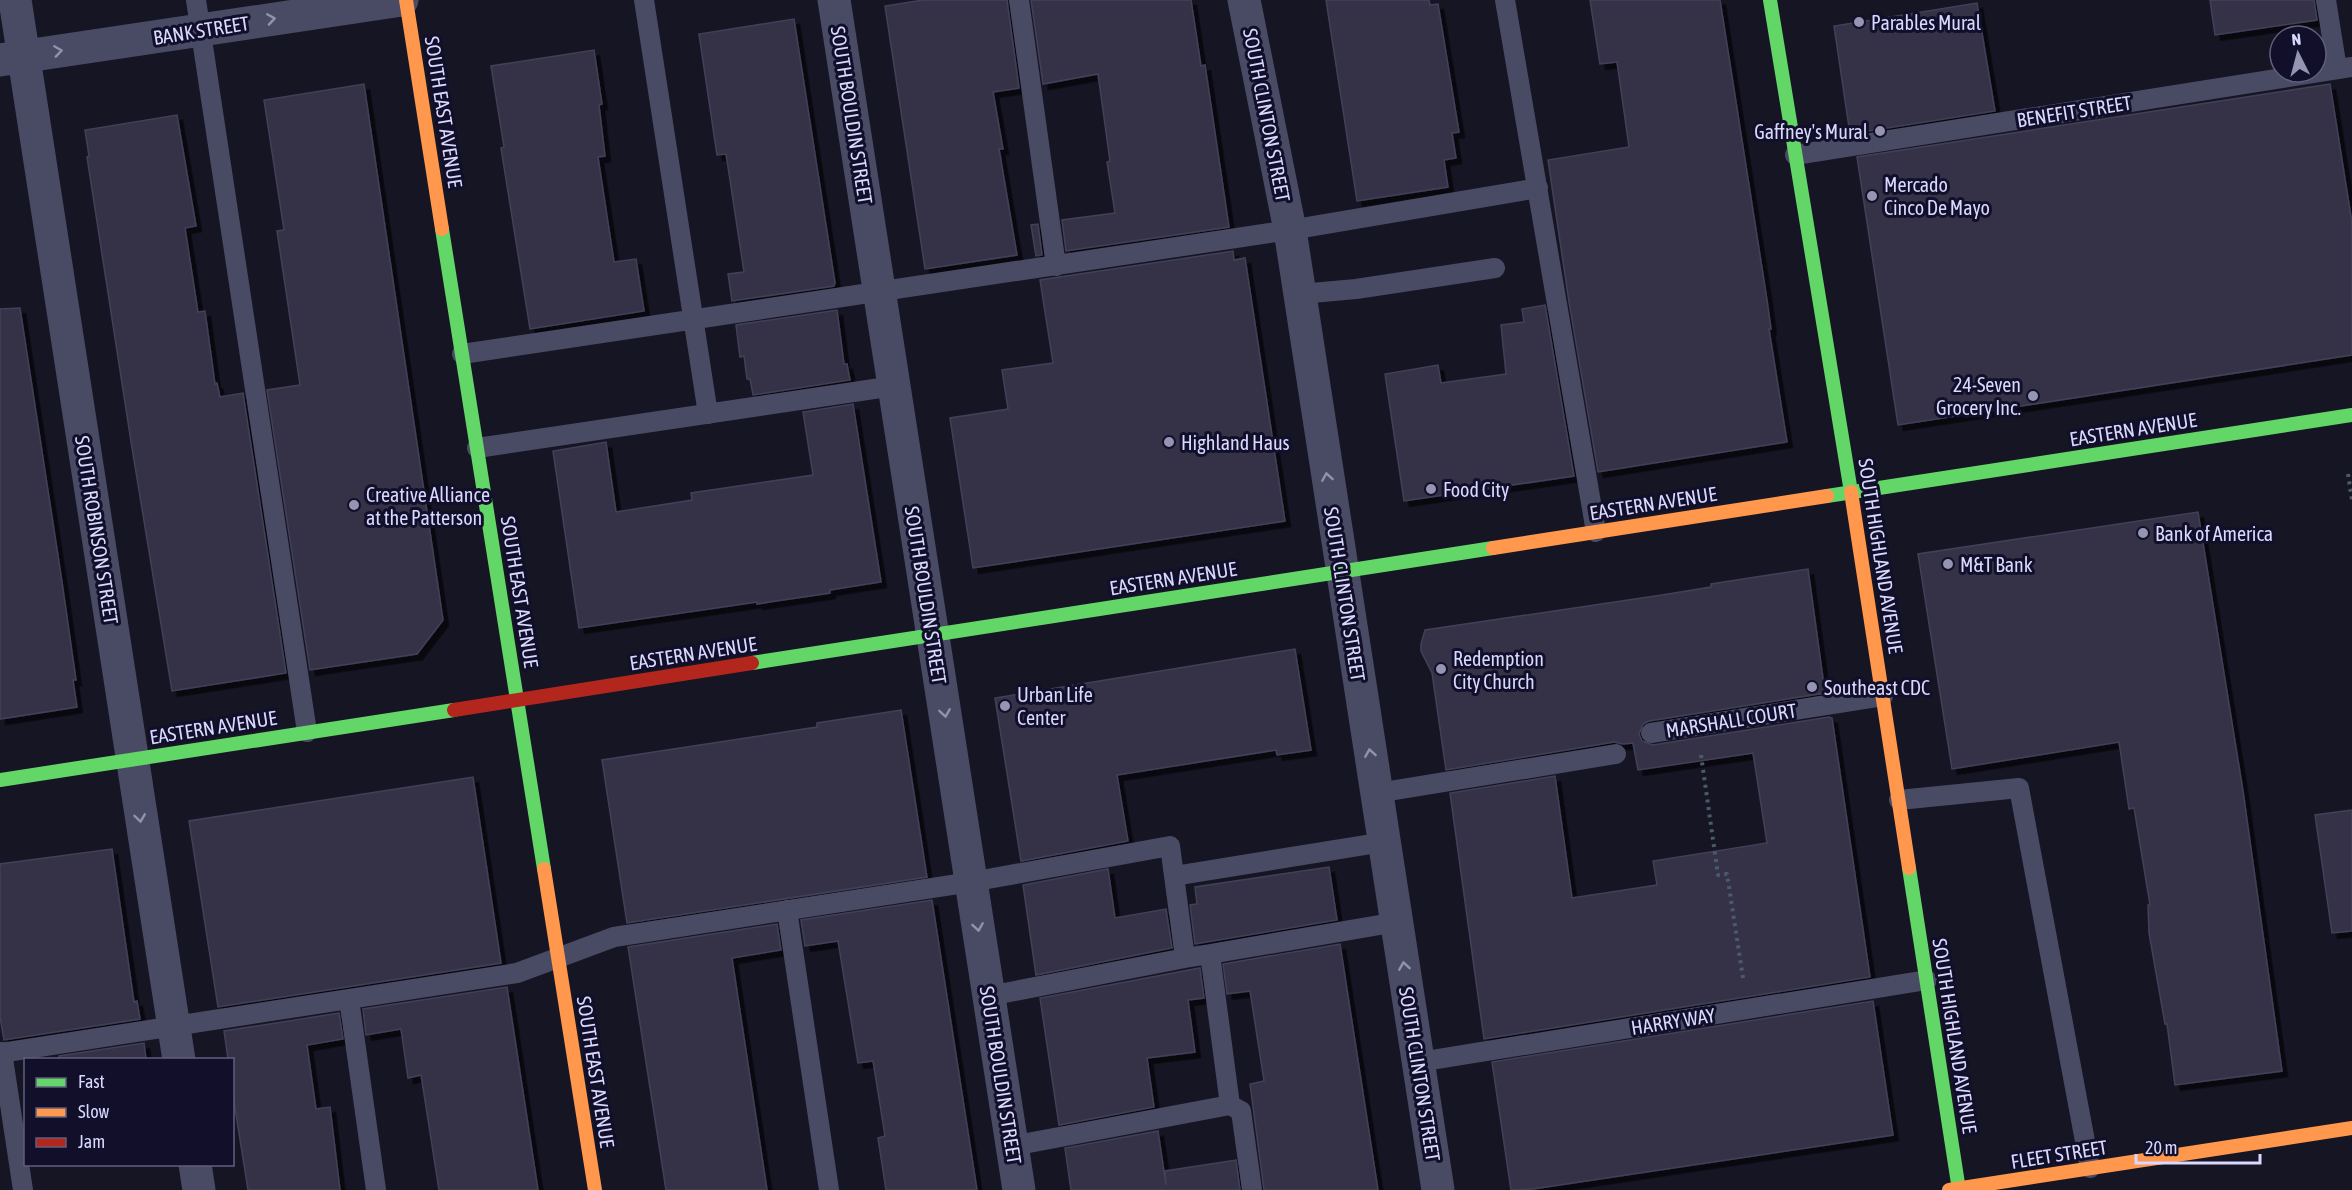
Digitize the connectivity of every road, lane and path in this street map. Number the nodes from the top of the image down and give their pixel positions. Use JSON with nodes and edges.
{"nodes":[{"id":1,"x":15,"y":0,"type":"edge"},
{"id":2,"x":404,"y":0,"type":"edge"},
{"id":3,"x":644,"y":0,"type":"edge"},
{"id":4,"x":834,"y":0,"type":"edge"},
{"id":5,"x":1019,"y":0,"type":"edge"},
{"id":6,"x":1244,"y":0,"type":"edge"},
{"id":7,"x":1505,"y":0,"type":"edge"},
{"id":8,"x":1770,"y":0,"type":"edge"},
{"id":9,"x":2326,"y":0,"type":"edge"},
{"id":10,"x":198,"y":15,"type":"edge"},
{"id":11,"x":12,"y":58,"type":"edge"},
{"id":12,"x":2344,"y":68,"type":"edge"},
{"id":13,"x":1795,"y":155,"type":"junction"},
{"id":14,"x":1538,"y":188,"type":"junction"},
{"id":15,"x":1290,"y":230,"type":"junction"},
{"id":16,"x":1056,"y":266,"type":"junction"},
{"id":17,"x":1495,"y":268,"type":"dead end"},
{"id":18,"x":879,"y":293,"type":"junction"},
{"id":19,"x":1300,"y":294,"type":"junction"},
{"id":20,"x":695,"y":320,"type":"junction"},
{"id":21,"x":462,"y":354,"type":"junction"},
{"id":22,"x":894,"y":386,"type":"junction"},
{"id":23,"x":708,"y":414,"type":"junction"},
{"id":24,"x":2352,"y":415,"type":"edge"},
{"id":25,"x":477,"y":448,"type":"junction"},
{"id":26,"x":2348,"y":474,"type":"dead end"},
{"id":27,"x":1851,"y":492,"type":"junction"},
{"id":28,"x":2352,"y":501,"type":"edge"},
{"id":29,"x":1596,"y":532,"type":"junction"},
{"id":30,"x":1341,"y":572,"type":"junction"},
{"id":31,"x":933,"y":635,"type":"junction"},
{"id":32,"x":1883,"y":696,"type":"junction"},
{"id":33,"x":517,"y":700,"type":"junction"},
{"id":34,"x":1696,"y":725,"type":"junction"},
{"id":35,"x":307,"y":732,"type":"junction"},
{"id":36,"x":1651,"y":733,"type":"dead end"},
{"id":37,"x":1616,"y":754,"type":"dead end"},
{"id":38,"x":133,"y":760,"type":"junction"},
{"id":39,"x":0,"y":780,"type":"edge"},
{"id":40,"x":1377,"y":793,"type":"junction"},
{"id":41,"x":1899,"y":800,"type":"junction"},
{"id":42,"x":1384,"y":842,"type":"junction"},
{"id":43,"x":1174,"y":876,"type":"junction"},
{"id":44,"x":971,"y":882,"type":"junction"},
{"id":45,"x":787,"y":910,"type":"junction"},
{"id":46,"x":1397,"y":922,"type":"junction"},
{"id":47,"x":1210,"y":954,"type":"junction"},
{"id":48,"x":558,"y":957,"type":"junction"},
{"id":49,"x":1185,"y":958,"type":"junction"},
{"id":50,"x":1927,"y":980,"type":"junction"},
{"id":51,"x":989,"y":996,"type":"junction"},
{"id":52,"x":349,"y":999,"type":"junction"},
{"id":53,"x":1748,"y":1009,"type":"junction"},
{"id":54,"x":174,"y":1026,"type":"junction"},
{"id":55,"x":1,"y":1052,"type":"edge"},
{"id":56,"x":179,"y":1058,"type":"edge"},
{"id":57,"x":1419,"y":1062,"type":"junction"},
{"id":58,"x":1230,"y":1105,"type":"junction"},
{"id":59,"x":2352,"y":1128,"type":"edge"},
{"id":60,"x":1012,"y":1146,"type":"junction"},
{"id":61,"x":195,"y":1166,"type":"edge"},
{"id":62,"x":2090,"y":1168,"type":"junction"},
{"id":63,"x":1956,"y":1189,"type":"edge"},
{"id":64,"x":23,"y":1190,"type":"edge"},
{"id":65,"x":199,"y":1190,"type":"edge"},
{"id":66,"x":376,"y":1190,"type":"edge"},
{"id":67,"x":595,"y":1190,"type":"edge"},
{"id":68,"x":829,"y":1190,"type":"edge"},
{"id":69,"x":1019,"y":1190,"type":"edge"},
{"id":70,"x":1252,"y":1190,"type":"edge"},
{"id":71,"x":1438,"y":1190,"type":"edge"}],
"edges":[{"from":1,"to":11,"type":"street","name":"SOUTH ROBINSON STREET"},
{"from":10,"to":2,"type":"street","name":"BANK STREET","one_way":true},
{"from":2,"to":21,"type":"main road","name":"SOUTH EAST AVENUE"},
{"from":3,"to":20,"type":"lane"},
{"from":4,"to":18,"type":"street","name":"SOUTH BOULDIN STREET"},
{"from":5,"to":16,"type":"lane"},
{"from":6,"to":15,"type":"street","name":"SOUTH CLINTON STREET"},
{"from":7,"to":14,"type":"lane"},
{"from":8,"to":13,"type":"main road","name":"SOUTH HIGHLAND AVENUE"},
{"from":9,"to":12,"type":"lane"},
{"from":11,"to":10,"type":"street","name":"BANK STREET","one_way":true},
{"from":10,"to":35,"type":"lane"},
{"from":11,"to":38,"type":"street","name":"SOUTH ROBINSON STREET"},
{"from":12,"to":13,"type":"lane","name":"BENEFIT STREET"},
{"from":13,"to":27,"type":"main road","name":"SOUTH HIGHLAND AVENUE"},
{"from":14,"to":15,"type":"lane"},
{"from":14,"to":29,"type":"lane"},
{"from":15,"to":16,"type":"lane"},
{"from":15,"to":19,"type":"street","name":"SOUTH CLINTON STREET"},
{"from":16,"to":18,"type":"lane"},
{"from":17,"to":19,"type":"lane"},
{"from":18,"to":20,"type":"lane"},
{"from":18,"to":22,"type":"street","name":"SOUTH BOULDIN STREET"},
{"from":30,"to":19,"type":"street","name":"SOUTH CLINTON STREET","one_way":true},
{"from":20,"to":21,"type":"lane"},
{"from":20,"to":23,"type":"lane"},
{"from":21,"to":25,"type":"main road","name":"SOUTH EAST AVENUE"},
{"from":22,"to":23,"type":"lane"},
{"from":22,"to":31,"type":"street","name":"SOUTH BOULDIN STREET"},
{"from":23,"to":25,"type":"lane"},
{"from":24,"to":27,"type":"main road","name":"EASTERN AVENUE"},
{"from":25,"to":33,"type":"main road","name":"SOUTH EAST AVENUE"},
{"from":26,"to":28,"type":"path"},
{"from":27,"to":29,"type":"main road","name":"EASTERN AVENUE"},
{"from":27,"to":32,"type":"main road","name":"SOUTH HIGHLAND AVENUE"},
{"from":29,"to":30,"type":"main road","name":"EASTERN AVENUE"},
{"from":30,"to":31,"type":"main road","name":"EASTERN AVENUE"},
{"from":40,"to":30,"type":"street","name":"SOUTH CLINTON STREET","one_way":true},
{"from":31,"to":33,"type":"main road","name":"EASTERN AVENUE"},
{"from":31,"to":44,"type":"street","name":"SOUTH BOULDIN STREET","one_way":true},
{"from":32,"to":34,"type":"lane","name":"MARSHALL COURT"},
{"from":32,"to":41,"type":"main road","name":"SOUTH HIGHLAND AVENUE"},
{"from":33,"to":35,"type":"main road","name":"EASTERN AVENUE"},
{"from":33,"to":48,"type":"main road","name":"SOUTH EAST AVENUE"},
{"from":34,"to":36,"type":"lane","name":"MARSHALL COURT"},
{"from":34,"to":53,"type":"path"},
{"from":35,"to":38,"type":"main road","name":"EASTERN AVENUE"},
{"from":37,"to":40,"type":"lane"},
{"from":38,"to":39,"type":"main road","name":"EASTERN AVENUE"},
{"from":38,"to":54,"type":"street","name":"SOUTH ROBINSON STREET","one_way":true},
{"from":40,"to":42,"type":"street","name":"SOUTH CLINTON STREET"},
{"from":41,"to":50,"type":"main road","name":"SOUTH HIGHLAND AVENUE"},
{"from":41,"to":62,"type":"lane"},
{"from":42,"to":43,"type":"lane"},
{"from":42,"to":46,"type":"street","name":"SOUTH CLINTON STREET"},
{"from":43,"to":44,"type":"lane"},
{"from":43,"to":49,"type":"lane"},
{"from":44,"to":45,"type":"lane"},
{"from":44,"to":51,"type":"street","name":"SOUTH BOULDIN STREET","one_way":true},
{"from":45,"to":48,"type":"lane"},
{"from":45,"to":68,"type":"lane"},
{"from":46,"to":47,"type":"lane"},
{"from":57,"to":46,"type":"street","name":"SOUTH CLINTON STREET","one_way":true},
{"from":47,"to":49,"type":"lane"},
{"from":47,"to":58,"type":"lane"},
{"from":48,"to":52,"type":"lane"},
{"from":48,"to":67,"type":"main road","name":"SOUTH EAST AVENUE"},
{"from":49,"to":51,"type":"lane"},
{"from":50,"to":53,"type":"lane","name":"HARRY WAY"},
{"from":50,"to":63,"type":"main road","name":"SOUTH HIGHLAND AVENUE"},
{"from":51,"to":60,"type":"street","name":"SOUTH BOULDIN STREET"},
{"from":52,"to":54,"type":"lane"},
{"from":52,"to":66,"type":"lane"},
{"from":53,"to":57,"type":"lane","name":"HARRY WAY"},
{"from":54,"to":55,"type":"lane"},
{"from":54,"to":56,"type":"street","name":"SOUTH ROBINSON STREET"},
{"from":55,"to":64,"type":"lane"},
{"from":57,"to":71,"type":"street","name":"SOUTH CLINTON STREET"},
{"from":58,"to":60,"type":"lane"},
{"from":58,"to":70,"type":"lane"},
{"from":59,"to":62,"type":"main road","name":"FLEET STREET"},
{"from":60,"to":69,"type":"street","name":"SOUTH BOULDIN STREET"},
{"from":61,"to":65,"type":"street"},
{"from":62,"to":63,"type":"main road","name":"FLEET STREET"}]}
